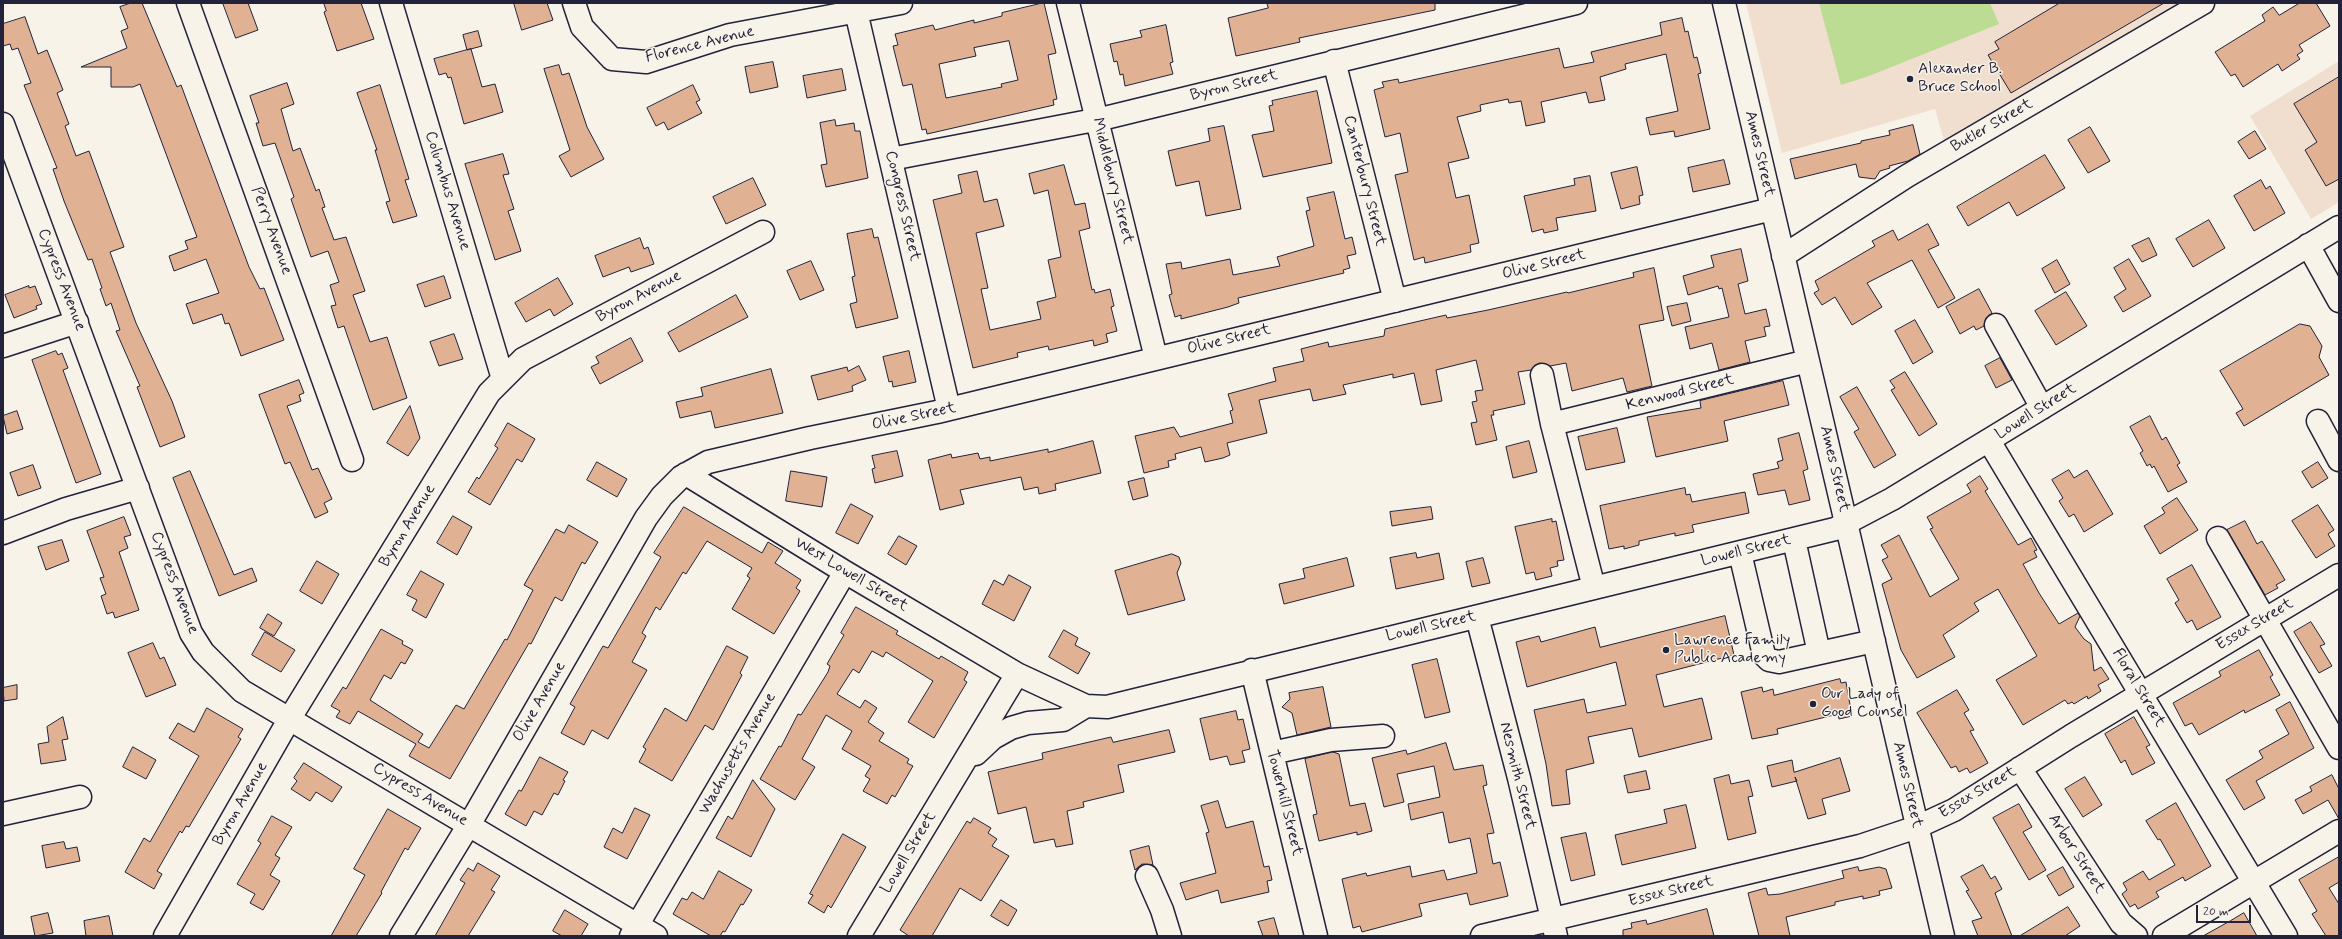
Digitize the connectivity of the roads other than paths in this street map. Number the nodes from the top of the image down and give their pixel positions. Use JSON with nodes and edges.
{"nodes":[{"id":1,"x":188,"y":3,"type":"edge"},
{"id":2,"x":391,"y":3,"type":"edge"},
{"id":3,"x":574,"y":3,"type":"edge"},
{"id":4,"x":901,"y":3,"type":"edge"},
{"id":5,"x":1068,"y":3,"type":"edge"},
{"id":6,"x":1576,"y":3,"type":"edge"},
{"id":7,"x":1724,"y":3,"type":"edge"},
{"id":8,"x":2204,"y":3,"type":"edge"},
{"id":9,"x":855,"y":8,"type":"edge"},
{"id":10,"x":1334,"y":61,"type":"junction"},
{"id":11,"x":1097,"y":119,"type":"junction"},
{"id":12,"x":3,"y":124,"type":"edge"},
{"id":13,"x":891,"y":159,"type":"junction"},
{"id":14,"x":10,"y":164,"type":"edge"},
{"id":15,"x":1772,"y":209,"type":"junction"},
{"id":16,"x":2339,"y":227,"type":"edge"},
{"id":17,"x":763,"y":232,"type":"dead end"},
{"id":18,"x":2308,"y":245,"type":"junction"},
{"id":19,"x":1784,"y":256,"type":"junction"},
{"id":20,"x":1394,"y":301,"type":"junction"},
{"id":21,"x":2339,"y":301,"type":"edge"},
{"id":22,"x":77,"y":322,"type":"junction"},
{"id":23,"x":1996,"y":325,"type":"dead end"},
{"id":24,"x":3,"y":346,"type":"edge"},
{"id":25,"x":1156,"y":358,"type":"junction"},
{"id":26,"x":1808,"y":361,"type":"junction"},
{"id":27,"x":1542,"y":375,"type":"dead end"},
{"id":28,"x":503,"y":379,"type":"junction"},
{"id":29,"x":2042,"y":408,"type":"junction"},
{"id":30,"x":949,"y":410,"type":"junction"},
{"id":31,"x":2318,"y":421,"type":"dead end"},
{"id":32,"x":1552,"y":424,"type":"junction"},
{"id":33,"x":1989,"y":441,"type":"junction"},
{"id":34,"x":352,"y":460,"type":"dead end"},
{"id":35,"x":2339,"y":460,"type":"edge"},
{"id":36,"x":686,"y":474,"type":"junction"},
{"id":37,"x":138,"y":488,"type":"junction"},
{"id":38,"x":1846,"y":524,"type":"junction"},
{"id":39,"x":3,"y":533,"type":"edge"},
{"id":40,"x":2218,"y":538,"type":"dead end"},
{"id":41,"x":1794,"y":540,"type":"junction"},
{"id":42,"x":1740,"y":553,"type":"junction"},
{"id":43,"x":845,"y":572,"type":"junction"},
{"id":44,"x":2339,"y":576,"type":"edge"},
{"id":45,"x":1594,"y":588,"type":"junction"},
{"id":46,"x":1477,"y":617,"type":"junction"},
{"id":47,"x":2263,"y":620,"type":"junction"},
{"id":48,"x":1874,"y":641,"type":"junction"},
{"id":49,"x":1819,"y":653,"type":"junction"},
{"id":50,"x":1252,"y":670,"type":"junction"},
{"id":51,"x":1017,"y":674,"type":"junction"},
{"id":52,"x":2141,"y":693,"type":"junction"},
{"id":53,"x":1086,"y":706,"type":"junction"},
{"id":54,"x":290,"y":718,"type":"junction"},
{"id":55,"x":1383,"y":736,"type":"dead end"},
{"id":56,"x":2339,"y":748,"type":"edge"},
{"id":57,"x":1272,"y":753,"type":"junction"},
{"id":58,"x":2020,"y":768,"type":"junction"},
{"id":59,"x":959,"y":770,"type":"junction"},
{"id":60,"x":80,"y":797,"type":"dead end"},
{"id":61,"x":3,"y":814,"type":"edge"},
{"id":62,"x":468,"y":824,"type":"junction"},
{"id":63,"x":1917,"y":827,"type":"junction"},
{"id":64,"x":2339,"y":830,"type":"edge"},
{"id":65,"x":1147,"y":876,"type":"dead end"},
{"id":66,"x":2254,"y":882,"type":"junction"},
{"id":67,"x":1554,"y":928,"type":"edge"},
{"id":68,"x":641,"y":932,"type":"edge"},
{"id":69,"x":165,"y":936,"type":"edge"},
{"id":70,"x":401,"y":936,"type":"edge"},
{"id":71,"x":859,"y":936,"type":"edge"},
{"id":72,"x":1170,"y":936,"type":"edge"},
{"id":73,"x":1316,"y":936,"type":"edge"},
{"id":74,"x":1482,"y":936,"type":"edge"},
{"id":75,"x":1943,"y":936,"type":"edge"},
{"id":76,"x":2136,"y":936,"type":"edge"},
{"id":77,"x":2164,"y":936,"type":"edge"},
{"id":78,"x":2286,"y":936,"type":"edge"}],
"edges":[{"from":1,"to":34,"type":"street","name":"Perry Avenue"},
{"from":2,"to":28,"type":"street","name":"Columbus Avenue"},
{"from":3,"to":9,"type":"street","name":"Florence Avenue"},
{"from":4,"to":9,"type":"street","name":"Florence Avenue"},
{"from":5,"to":11,"type":"street","name":"Middlebury Street"},
{"from":6,"to":10,"type":"street","name":"Byron Street"},
{"from":7,"to":15,"type":"street","name":"Ames Street"},
{"from":8,"to":19,"type":"street","name":"Butler Street"},
{"from":9,"to":13,"type":"street","name":"Congress Street"},
{"from":10,"to":11,"type":"street","name":"Byron Street"},
{"from":10,"to":20,"type":"street","name":"Canterbury Street"},
{"from":11,"to":13,"type":"street","name":"Byron Street"},
{"from":11,"to":25,"type":"street","name":"Middlebury Street"},
{"from":12,"to":14,"type":"street","name":"Cypress Avenue"},
{"from":13,"to":30,"type":"street","name":"Congress Street"},
{"from":14,"to":22,"type":"street","name":"Cypress Avenue"},
{"from":15,"to":19,"type":"street","name":"Ames Street"},
{"from":15,"to":20,"type":"street","name":"Olive Street"},
{"from":16,"to":18,"type":"street","name":"Lowell Street"},
{"from":17,"to":28,"type":"street","name":"Byron Avenue"},
{"from":18,"to":21,"type":"street"},
{"from":18,"to":29,"type":"street","name":"Lowell Street"},
{"from":19,"to":26,"type":"street","name":"Ames Street"},
{"from":20,"to":25,"type":"street","name":"Olive Street"},
{"from":22,"to":24,"type":"street"},
{"from":22,"to":37,"type":"street","name":"Cypress Avenue"},
{"from":23,"to":29,"type":"street"},
{"from":25,"to":30,"type":"street","name":"Olive Street"},
{"from":26,"to":32,"type":"street","name":"Kenwood Street"},
{"from":26,"to":38,"type":"street","name":"Ames Street"},
{"from":27,"to":32,"type":"street"},
{"from":28,"to":54,"type":"street","name":"Byron Avenue"},
{"from":29,"to":33,"type":"street","name":"Lowell Street"},
{"from":30,"to":36,"type":"street","name":"Olive Street"},
{"from":31,"to":35,"type":"street"},
{"from":32,"to":45,"type":"street"},
{"from":33,"to":38,"type":"street","name":"Lowell Street"},
{"from":33,"to":52,"type":"street","name":"Floral Street"},
{"from":36,"to":43,"type":"street","name":"West Lowell Street"},
{"from":36,"to":62,"type":"street","name":"Olive Avenue"},
{"from":37,"to":39,"type":"street"},
{"from":37,"to":54,"type":"street","name":"Cypress Avenue"},
{"from":38,"to":41,"type":"street","name":"Lowell Street"},
{"from":38,"to":48,"type":"street","name":"Ames Street"},
{"from":40,"to":47,"type":"street"},
{"from":41,"to":42,"type":"street","name":"Lowell Street"},
{"from":41,"to":49,"type":"street"},
{"from":42,"to":45,"type":"street","name":"Lowell Street"},
{"from":42,"to":49,"type":"street"},
{"from":43,"to":51,"type":"street","name":"West Lowell Street"},
{"from":43,"to":68,"type":"street","name":"Wachusetts Avenue"},
{"from":44,"to":47,"type":"street","name":"Essex Street"},
{"from":45,"to":46,"type":"street","name":"Lowell Street"},
{"from":46,"to":50,"type":"street","name":"Lowell Street"},
{"from":46,"to":67,"type":"street","name":"Nesmith Street"},
{"from":47,"to":52,"type":"street","name":"Essex Street"},
{"from":47,"to":56,"type":"street"},
{"from":48,"to":49,"type":"street"},
{"from":48,"to":63,"type":"street","name":"Ames Street"},
{"from":50,"to":53,"type":"street","name":"Lowell Street"},
{"from":50,"to":57,"type":"street","name":"Towerhill Street"},
{"from":51,"to":53,"type":"street","name":"Lowell Street"},
{"from":51,"to":59,"type":"street","name":"Lowell Street"},
{"from":52,"to":58,"type":"street","name":"Essex Street"},
{"from":52,"to":66,"type":"street","name":"Floral Street"},
{"from":53,"to":59,"type":"street","name":"Lowell Street"},
{"from":54,"to":62,"type":"street","name":"Cypress Avenue"},
{"from":54,"to":69,"type":"street","name":"Byron Avenue"},
{"from":55,"to":57,"type":"street"},
{"from":57,"to":73,"type":"street","name":"Towerhill Street"},
{"from":58,"to":63,"type":"street","name":"Essex Street"},
{"from":58,"to":76,"type":"street","name":"Arbor Street"},
{"from":59,"to":71,"type":"street","name":"Lowell Street"},
{"from":60,"to":61,"type":"street"},
{"from":62,"to":68,"type":"street","name":"Cypress Avenue"},
{"from":62,"to":70,"type":"street","name":"Olive Avenue"},
{"from":63,"to":67,"type":"street","name":"Essex Street"},
{"from":63,"to":75,"type":"street","name":"Ames Street"},
{"from":64,"to":66,"type":"street"},
{"from":65,"to":72,"type":"street"},
{"from":66,"to":77,"type":"street"},
{"from":66,"to":78,"type":"street","name":"Floral Street"},
{"from":67,"to":74,"type":"street","name":"Essex Street"}]}
